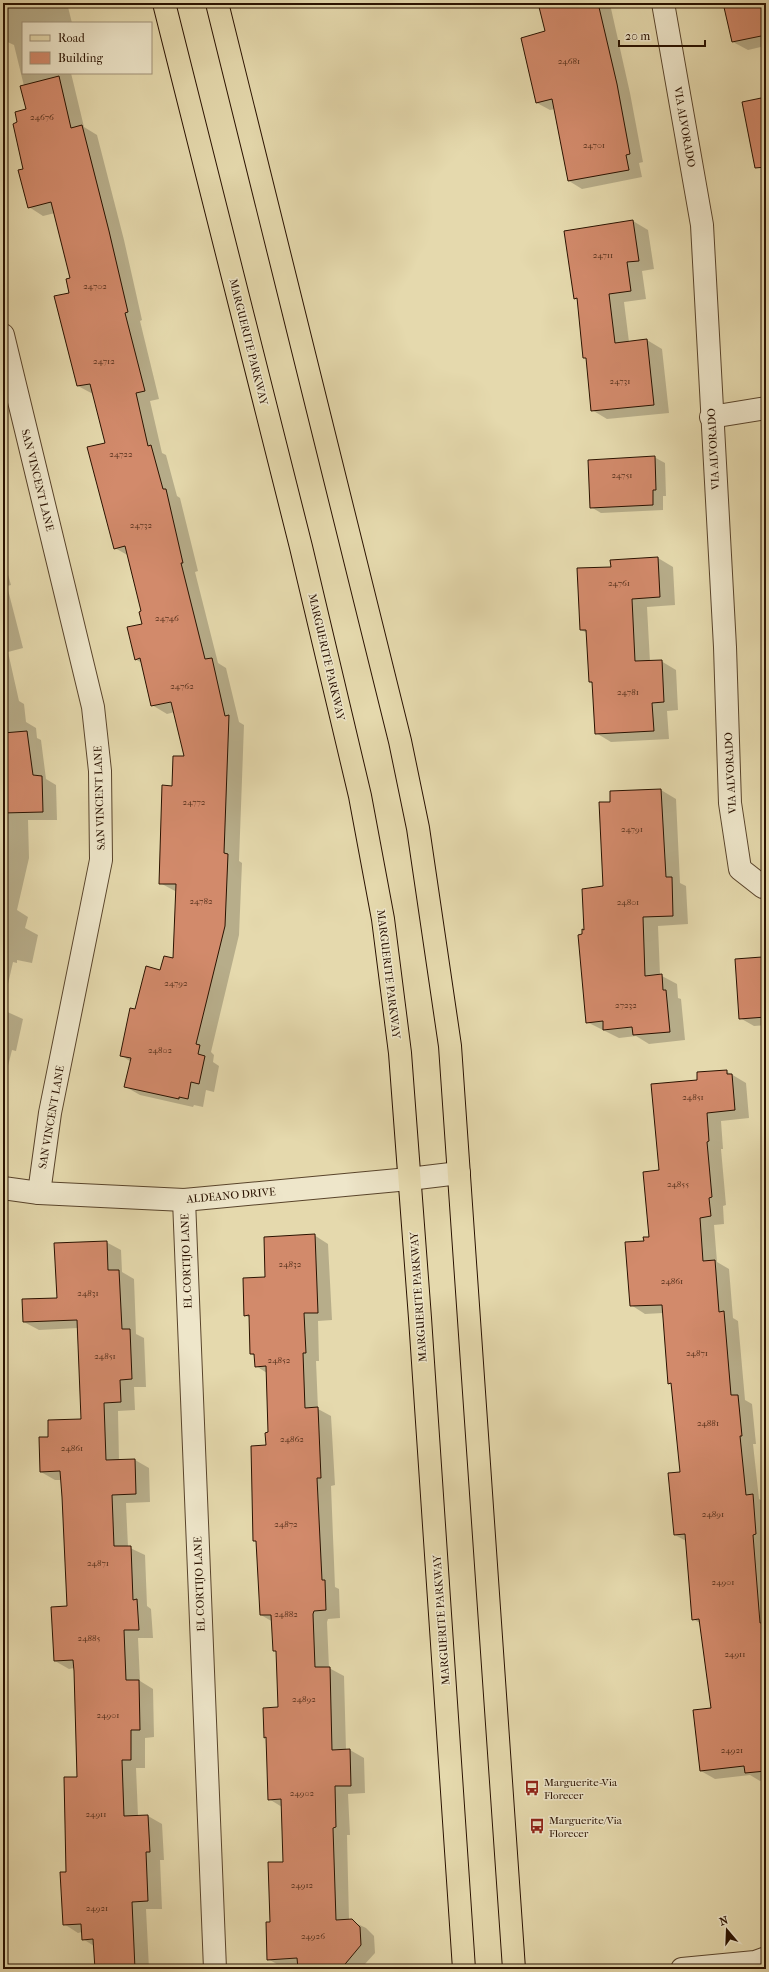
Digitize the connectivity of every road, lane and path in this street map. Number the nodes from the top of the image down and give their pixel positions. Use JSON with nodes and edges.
{"nodes":[{"id":1,"x":164,"y":3,"type":"edge"},
{"id":2,"x":217,"y":3,"type":"edge"},
{"id":3,"x":663,"y":3,"type":"edge"},
{"id":4,"x":3,"y":335,"type":"edge"},
{"id":5,"x":766,"y":408,"type":"edge"},
{"id":6,"x":711,"y":417,"type":"junction"},
{"id":7,"x":764,"y":887,"type":"edge"},
{"id":8,"x":459,"y":1173,"type":"junction"},
{"id":9,"x":409,"y":1179,"type":"junction"},
{"id":10,"x":3,"y":1188,"type":"edge"},
{"id":11,"x":39,"y":1193,"type":"junction"},
{"id":12,"x":184,"y":1200,"type":"junction"},
{"id":13,"x":766,"y":1958,"type":"edge"},
{"id":14,"x":215,"y":1969,"type":"edge"},
{"id":15,"x":464,"y":1969,"type":"edge"},
{"id":16,"x":514,"y":1969,"type":"edge"},
{"id":17,"x":682,"y":1969,"type":"edge"}],
"edges":[{"from":1,"to":9,"type":"main road","name":"MARGUERITE PARKWAY"},
{"from":2,"to":8,"type":"main road"},
{"from":3,"to":6,"type":"street","name":"VIA ALVORADO"},
{"from":4,"to":11,"type":"street","name":"SAN VINCENT LANE"},
{"from":5,"to":6,"type":"street"},
{"from":6,"to":7,"type":"street","name":"VIA ALVORADO"},
{"from":8,"to":9,"type":"street","name":"ALDEANO DRIVE"},
{"from":8,"to":16,"type":"main road"},
{"from":9,"to":12,"type":"street","name":"ALDEANO DRIVE"},
{"from":9,"to":15,"type":"main road","name":"MARGUERITE PARKWAY"},
{"from":10,"to":11,"type":"street","name":"ALDEANO DRIVE"},
{"from":11,"to":12,"type":"street","name":"ALDEANO DRIVE"},
{"from":12,"to":14,"type":"street","name":"EL CORTIJO LANE"},
{"from":13,"to":17,"type":"street"}]}
